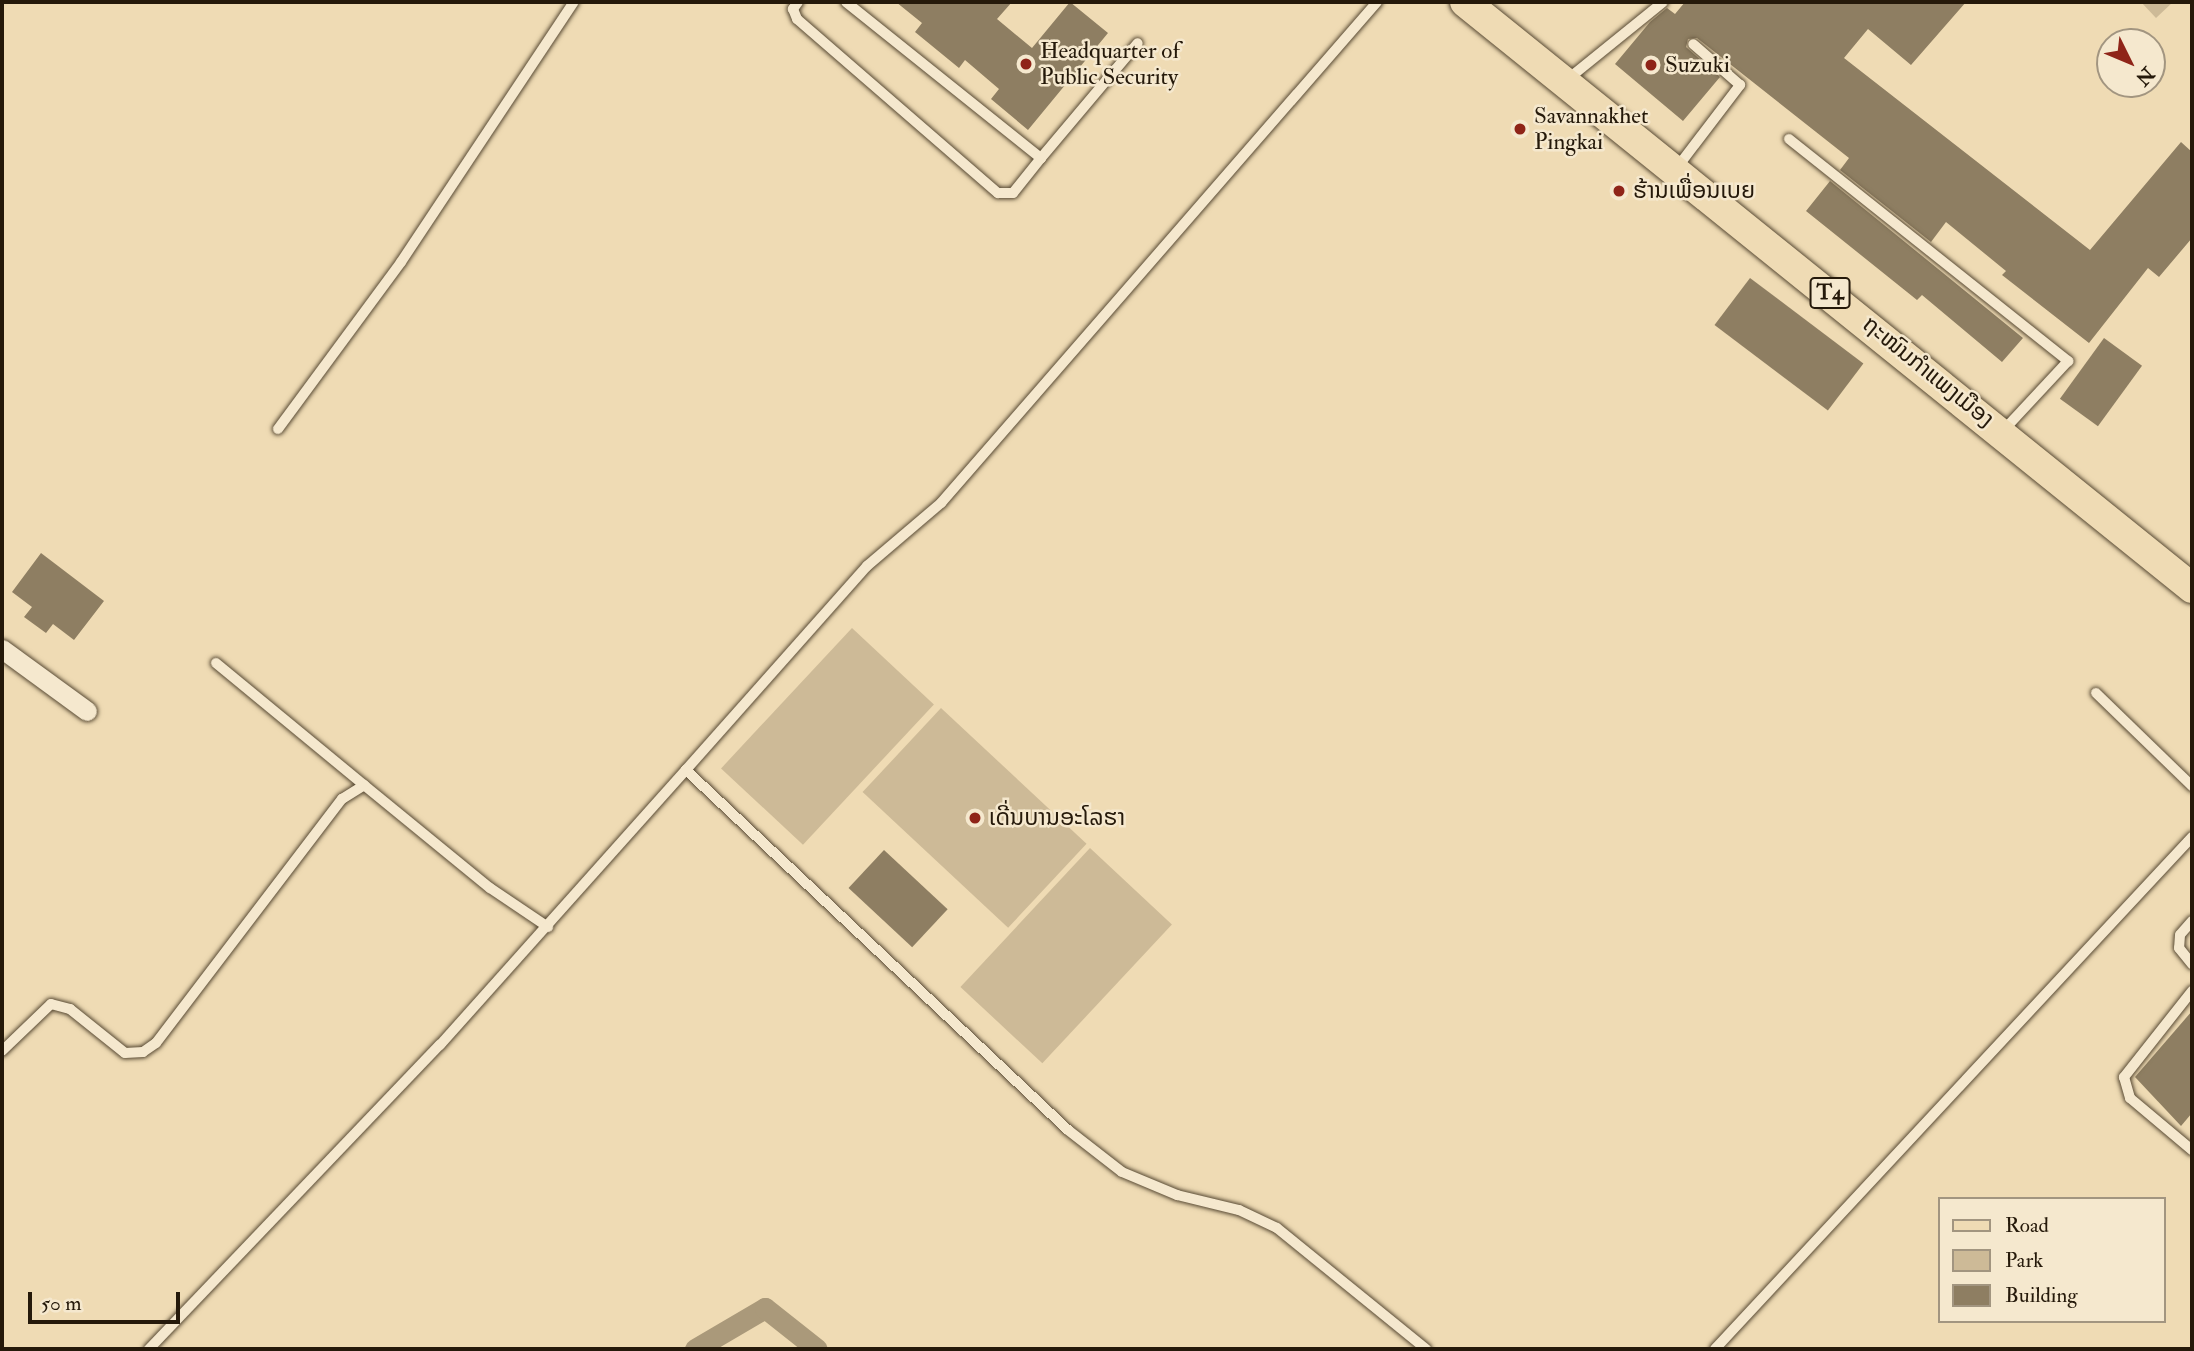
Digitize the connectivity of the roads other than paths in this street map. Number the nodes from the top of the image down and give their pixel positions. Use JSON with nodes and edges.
{"nodes":[{"id":1,"x":574,"y":2,"type":"edge"},
{"id":2,"x":798,"y":2,"type":"edge"},
{"id":3,"x":846,"y":2,"type":"edge"},
{"id":4,"x":1377,"y":2,"type":"edge"},
{"id":5,"x":1465,"y":2,"type":"edge"},
{"id":6,"x":1663,"y":2,"type":"edge"},
{"id":7,"x":1138,"y":43,"type":"dead end"},
{"id":8,"x":1693,"y":44,"type":"dead end"},
{"id":9,"x":1565,"y":81,"type":"junction"},
{"id":10,"x":1789,"y":139,"type":"dead end"},
{"id":11,"x":1041,"y":158,"type":"junction"},
{"id":12,"x":1676,"y":170,"type":"junction"},
{"id":13,"x":278,"y":429,"type":"dead end"},
{"id":14,"x":2001,"y":432,"type":"junction"},
{"id":15,"x":2192,"y":588,"type":"edge"},
{"id":16,"x":2,"y":649,"type":"edge"},
{"id":17,"x":216,"y":663,"type":"dead end"},
{"id":18,"x":2096,"y":693,"type":"dead end"},
{"id":19,"x":87,"y":711,"type":"dead end"},
{"id":20,"x":686,"y":770,"type":"junction"},
{"id":21,"x":364,"y":785,"type":"junction"},
{"id":22,"x":2192,"y":786,"type":"edge"},
{"id":23,"x":2192,"y":837,"type":"edge"},
{"id":24,"x":2192,"y":921,"type":"edge"},
{"id":25,"x":548,"y":926,"type":"junction"},
{"id":26,"x":2192,"y":964,"type":"edge"},
{"id":27,"x":2192,"y":991,"type":"edge"},
{"id":28,"x":2,"y":1051,"type":"edge"},
{"id":29,"x":2192,"y":1150,"type":"edge"},
{"id":30,"x":149,"y":1349,"type":"edge"},
{"id":31,"x":1426,"y":1349,"type":"edge"},
{"id":32,"x":1715,"y":1349,"type":"edge"}],
"edges":[{"from":1,"to":13,"type":"lane"},
{"from":2,"to":11,"type":"lane"},
{"from":3,"to":11,"type":"lane"},
{"from":4,"to":20,"type":"lane"},
{"from":5,"to":9,"type":"main road","name":"ຖະໜົນກຳແພງເມືອງ","number":"T4"},
{"from":6,"to":9,"type":"lane"},
{"from":7,"to":11,"type":"lane"},
{"from":8,"to":12,"type":"lane"},
{"from":9,"to":12,"type":"main road","name":"ຖະໜົນກຳແພງເມືອງ","number":"T4"},
{"from":10,"to":14,"type":"lane"},
{"from":12,"to":14,"type":"main road","name":"ຖະໜົນກຳແພງເມືອງ","number":"T4"},
{"from":14,"to":15,"type":"main road","name":"ຖະໜົນກຳແພງເມືອງ","number":"T4"},
{"from":16,"to":19,"type":"street"},
{"from":17,"to":21,"type":"lane"},
{"from":18,"to":22,"type":"lane"},
{"from":20,"to":25,"type":"lane"},
{"from":20,"to":31,"type":"lane"},
{"from":21,"to":25,"type":"lane"},
{"from":21,"to":28,"type":"lane"},
{"from":23,"to":32,"type":"lane"},
{"from":24,"to":26,"type":"lane"},
{"from":25,"to":30,"type":"lane"},
{"from":27,"to":29,"type":"lane"}]}
